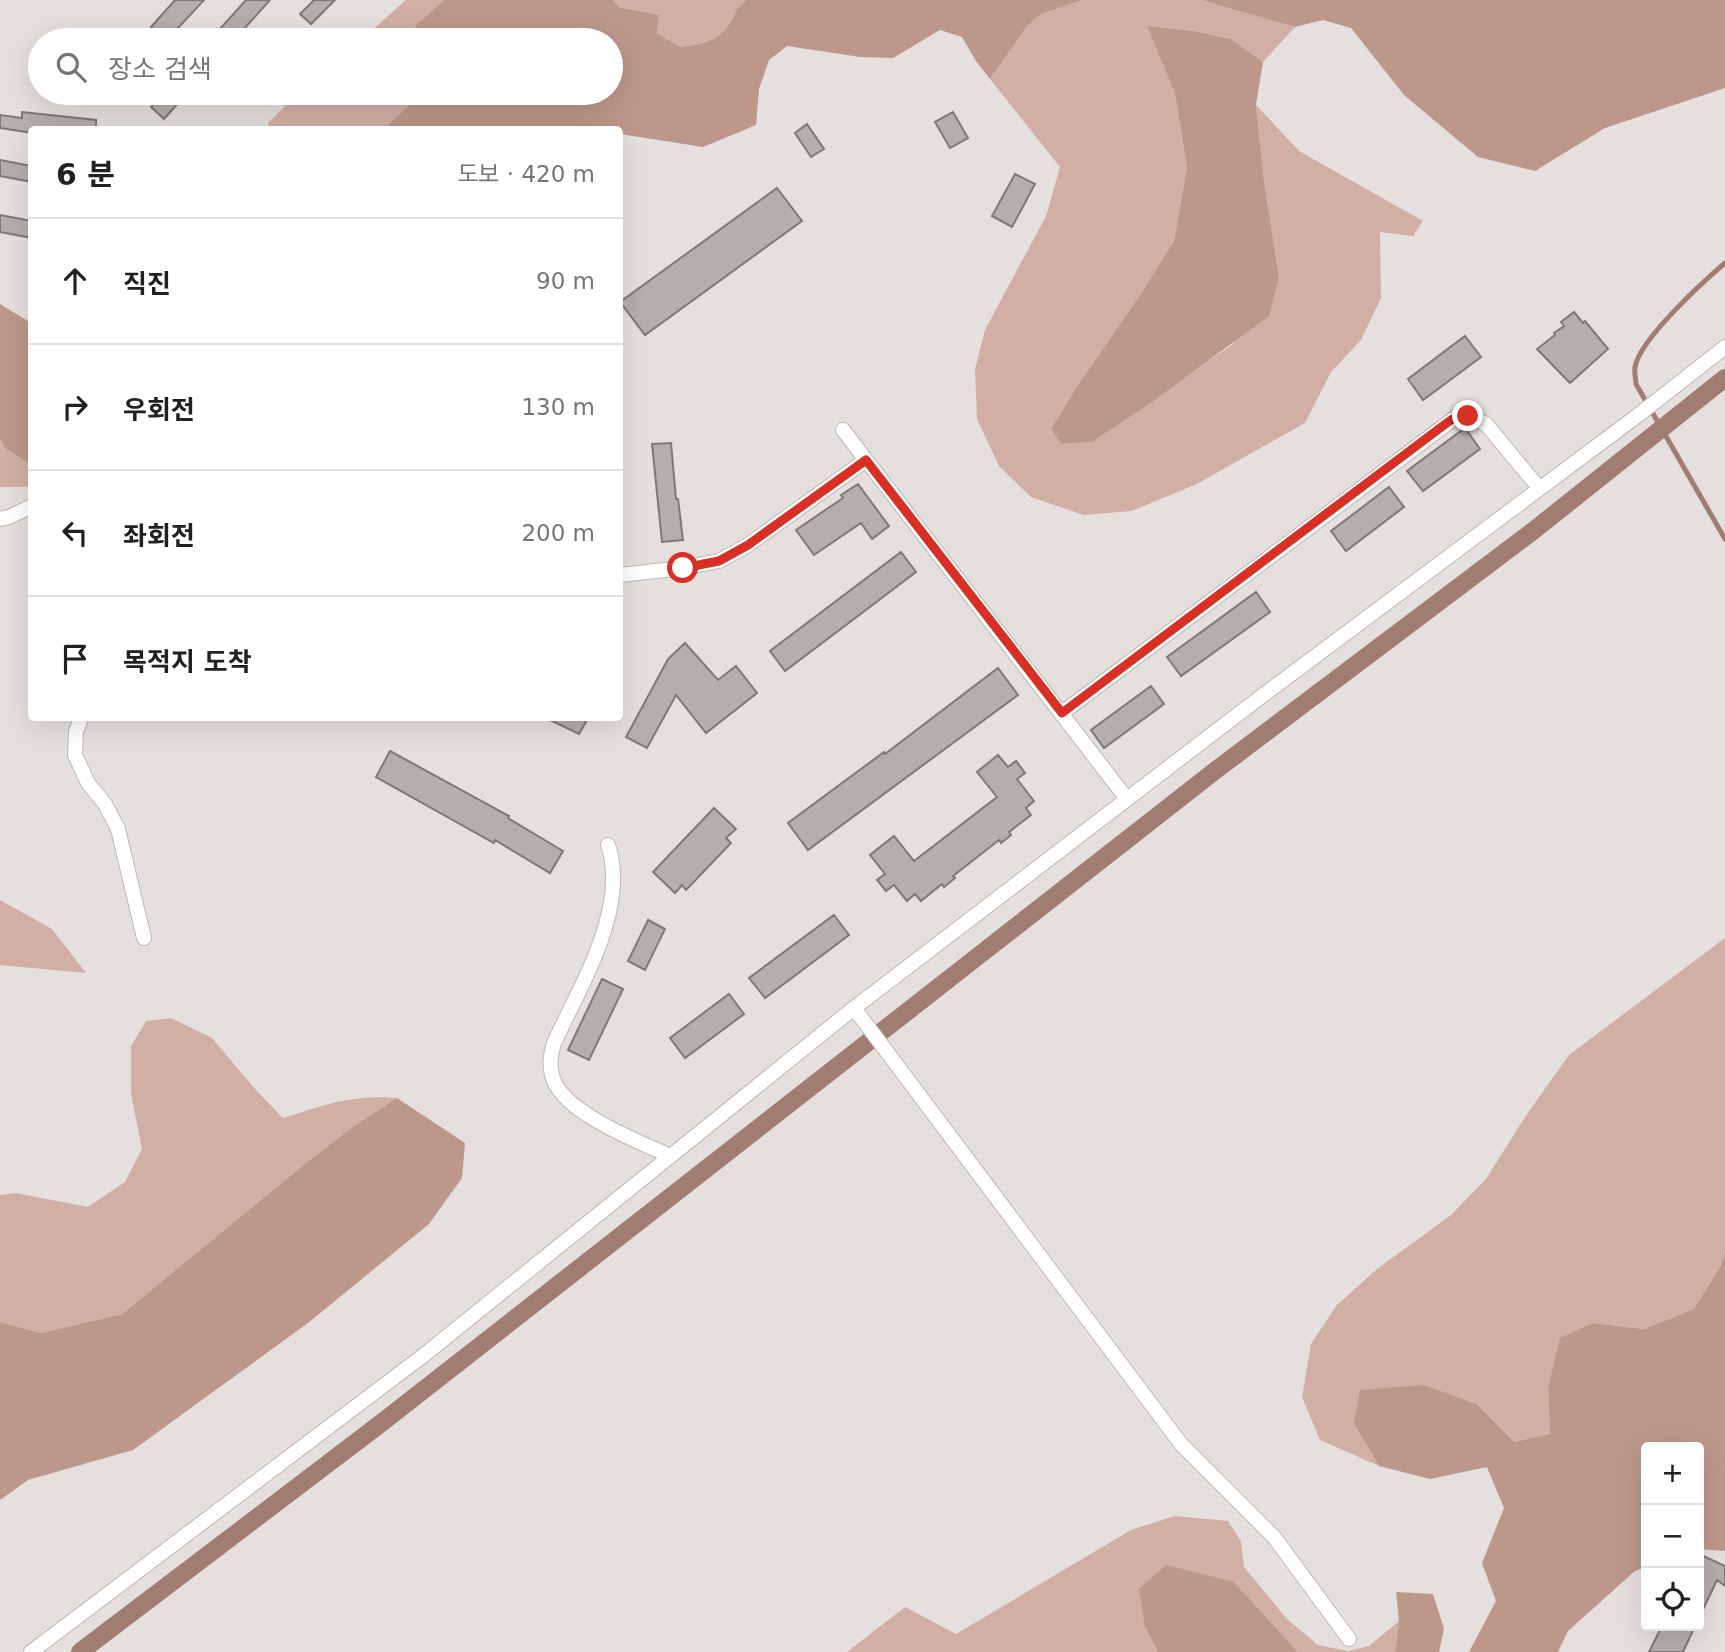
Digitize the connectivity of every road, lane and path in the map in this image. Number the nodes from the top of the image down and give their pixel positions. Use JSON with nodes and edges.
{"nodes":[{"id":1,"x":1725,"y":347,"type":"edge"},
{"id":2,"x":843,"y":430,"type":"dead end"},
{"id":3,"x":866,"y":460,"type":"junction"},
{"id":4,"x":1539,"y":488,"type":"junction"},
{"id":5,"x":28,"y":508,"type":"edge"},
{"id":6,"x":0,"y":519,"type":"edge"},
{"id":7,"x":623,"y":575,"type":"edge"},
{"id":8,"x":1062,"y":713,"type":"junction"},
{"id":9,"x":80,"y":721,"type":"edge"},
{"id":10,"x":1127,"y":799,"type":"junction"},
{"id":11,"x":608,"y":845,"type":"dead end"},
{"id":12,"x":144,"y":938,"type":"dead end"},
{"id":13,"x":858,"y":1012,"type":"junction"},
{"id":14,"x":670,"y":1156,"type":"junction"},
{"id":15,"x":1349,"y":1639,"type":"dead end"},
{"id":16,"x":31,"y":1652,"type":"edge"}],
"edges":[{"from":1,"to":4,"type":"street"},
{"from":2,"to":3,"type":"street"},
{"from":3,"to":7,"type":"street"},
{"from":3,"to":8,"type":"street"},
{"from":4,"to":8,"type":"street"},
{"from":4,"to":10,"type":"street"},
{"from":5,"to":6,"type":"street"},
{"from":8,"to":10,"type":"street"},
{"from":9,"to":12,"type":"street"},
{"from":10,"to":13,"type":"street"},
{"from":11,"to":14,"type":"street"},
{"from":13,"to":14,"type":"street"},
{"from":13,"to":15,"type":"street"},
{"from":14,"to":16,"type":"street"}]}
